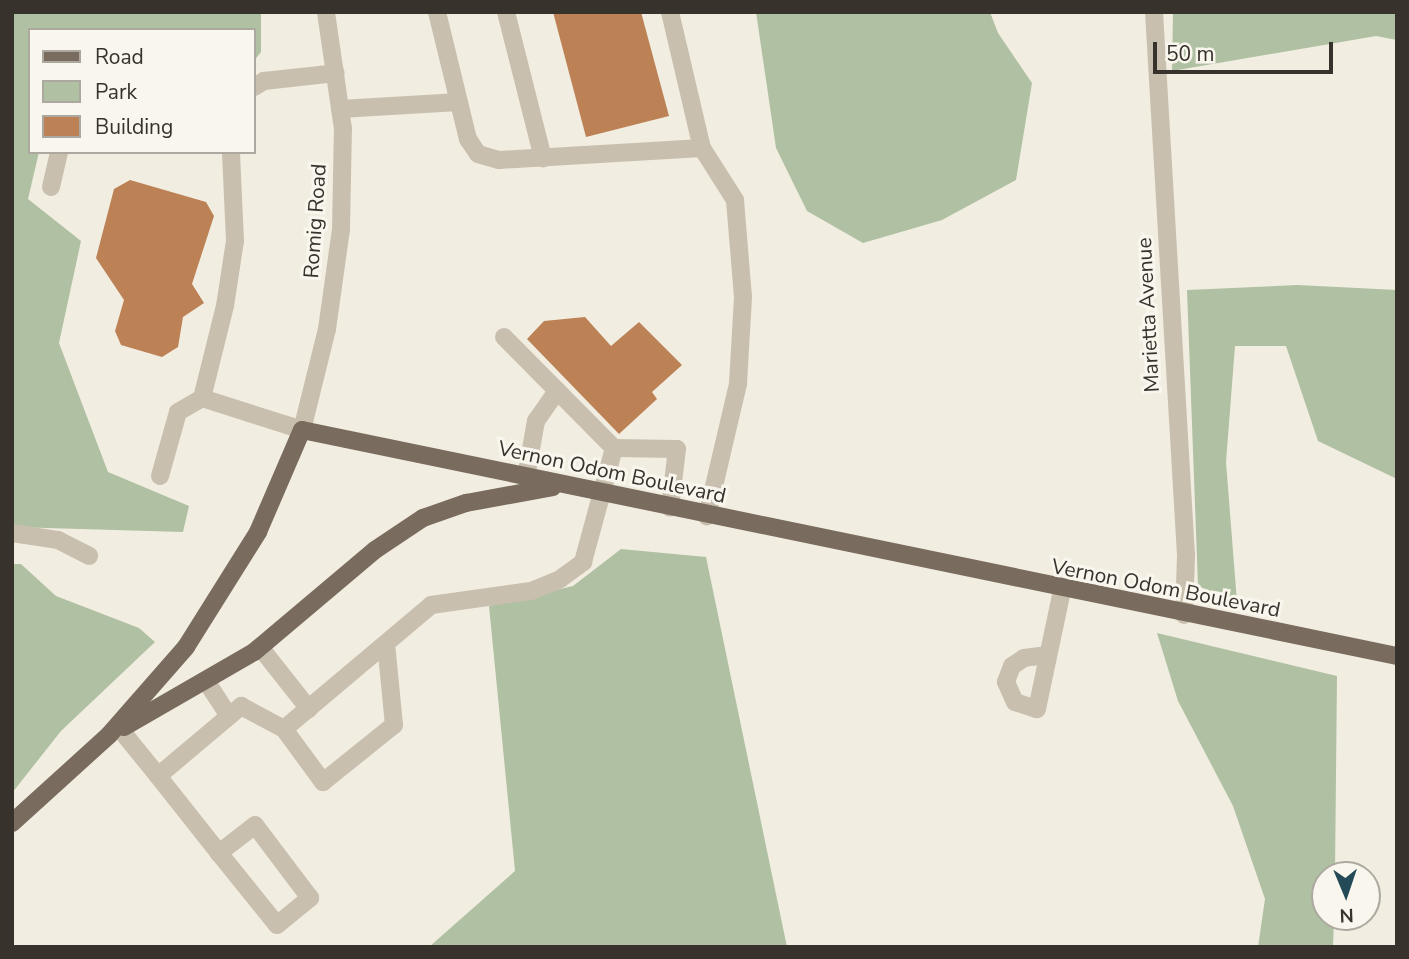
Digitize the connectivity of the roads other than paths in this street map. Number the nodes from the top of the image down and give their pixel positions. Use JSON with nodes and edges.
{"nodes":[{"id":1,"x":326,"y":12,"type":"edge"},
{"id":2,"x":437,"y":12,"type":"edge"},
{"id":3,"x":506,"y":12,"type":"edge"},
{"id":4,"x":670,"y":12,"type":"edge"},
{"id":5,"x":1154,"y":12,"type":"edge"},
{"id":6,"x":336,"y":73,"type":"junction"},
{"id":7,"x":256,"y":86,"type":"edge"},
{"id":8,"x":459,"y":102,"type":"junction"},
{"id":9,"x":340,"y":109,"type":"junction"},
{"id":10,"x":702,"y":148,"type":"junction"},
{"id":11,"x":59,"y":154,"type":"edge"},
{"id":12,"x":231,"y":154,"type":"edge"},
{"id":13,"x":543,"y":158,"type":"junction"},
{"id":14,"x":51,"y":187,"type":"dead end"},
{"id":15,"x":504,"y":337,"type":"dead end"},
{"id":16,"x":558,"y":391,"type":"junction"},
{"id":17,"x":202,"y":398,"type":"junction"},
{"id":18,"x":302,"y":430,"type":"junction"},
{"id":19,"x":614,"y":448,"type":"junction"},
{"id":20,"x":160,"y":475,"type":"dead end"},
{"id":21,"x":526,"y":477,"type":"junction"},
{"id":22,"x":563,"y":485,"type":"junction"},
{"id":23,"x":603,"y":494,"type":"junction"},
{"id":24,"x":670,"y":508,"type":"junction"},
{"id":25,"x":708,"y":516,"type":"junction"},
{"id":26,"x":12,"y":533,"type":"edge"},
{"id":27,"x":89,"y":556,"type":"dead end"},
{"id":28,"x":1062,"y":590,"type":"junction"},
{"id":29,"x":1184,"y":615,"type":"junction"},
{"id":30,"x":386,"y":644,"type":"junction"},
{"id":31,"x":260,"y":646,"type":"junction"},
{"id":32,"x":1048,"y":655,"type":"dead end"},
{"id":33,"x":1397,"y":656,"type":"edge"},
{"id":34,"x":206,"y":681,"type":"junction"},
{"id":35,"x":309,"y":709,"type":"junction"},
{"id":36,"x":229,"y":716,"type":"junction"},
{"id":37,"x":284,"y":729,"type":"junction"},
{"id":38,"x":115,"y":732,"type":"junction"},
{"id":39,"x":158,"y":776,"type":"junction"},
{"id":40,"x":12,"y":823,"type":"edge"},
{"id":41,"x":219,"y":853,"type":"junction"}],
"edges":[{"from":1,"to":6,"type":"street","name":"Romig Road"},
{"from":2,"to":8,"type":"street"},
{"from":3,"to":13,"type":"street"},
{"from":4,"to":10,"type":"street"},
{"from":5,"to":29,"type":"street","name":"Marietta Avenue"},
{"from":6,"to":7,"type":"street"},
{"from":6,"to":9,"type":"street","name":"Romig Road"},
{"from":8,"to":9,"type":"street"},
{"from":8,"to":13,"type":"street"},
{"from":9,"to":18,"type":"street","name":"Romig Road"},
{"from":10,"to":13,"type":"street"},
{"from":10,"to":25,"type":"street"},
{"from":11,"to":14,"type":"street"},
{"from":12,"to":17,"type":"street"},
{"from":15,"to":16,"type":"street"},
{"from":16,"to":19,"type":"street"},
{"from":16,"to":21,"type":"street"},
{"from":17,"to":18,"type":"street"},
{"from":17,"to":20,"type":"street"},
{"from":18,"to":21,"type":"main road","name":"Vernon Odom Boulevard"},
{"from":18,"to":38,"type":"main road"},
{"from":19,"to":23,"type":"street"},
{"from":19,"to":24,"type":"street"},
{"from":21,"to":22,"type":"main road","name":"Vernon Odom Boulevard"},
{"from":22,"to":23,"type":"main road","name":"Vernon Odom Boulevard"},
{"from":22,"to":31,"type":"main road"},
{"from":23,"to":24,"type":"main road","name":"Vernon Odom Boulevard"},
{"from":23,"to":30,"type":"street"},
{"from":24,"to":25,"type":"main road","name":"Vernon Odom Boulevard"},
{"from":25,"to":28,"type":"main road","name":"Vernon Odom Boulevard"},
{"from":26,"to":27,"type":"street"},
{"from":28,"to":29,"type":"main road","name":"Vernon Odom Boulevard"},
{"from":28,"to":32,"type":"street"},
{"from":29,"to":33,"type":"main road","name":"Vernon Odom Boulevard"},
{"from":30,"to":35,"type":"street"},
{"from":30,"to":37,"type":"street"},
{"from":31,"to":34,"type":"main road"},
{"from":31,"to":35,"type":"street"},
{"from":34,"to":36,"type":"street"},
{"from":34,"to":38,"type":"main road"},
{"from":35,"to":37,"type":"street"},
{"from":36,"to":37,"type":"street"},
{"from":36,"to":39,"type":"street"},
{"from":38,"to":39,"type":"street"},
{"from":38,"to":40,"type":"main road"},
{"from":39,"to":41,"type":"street"},
{"from":41,"to":41,"type":"street"}]}
